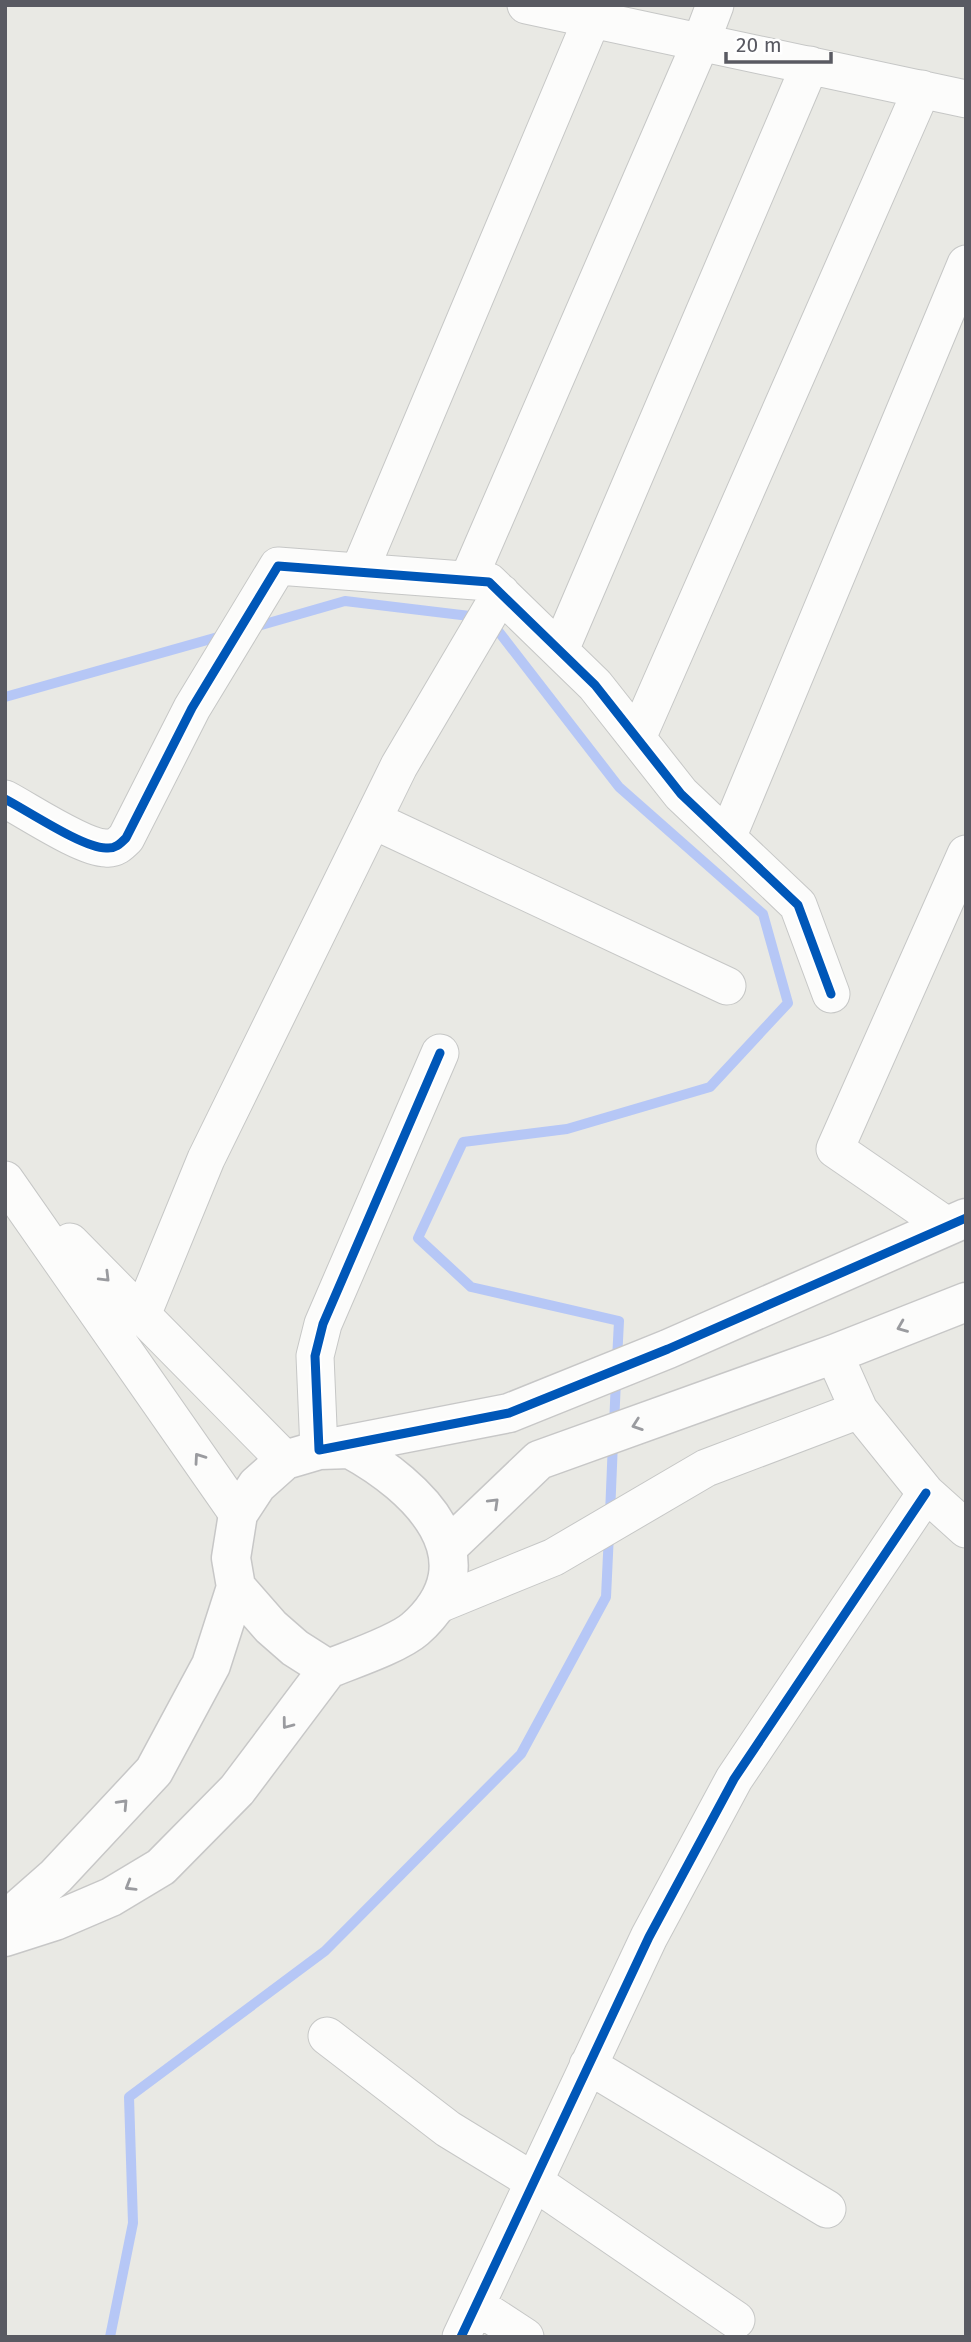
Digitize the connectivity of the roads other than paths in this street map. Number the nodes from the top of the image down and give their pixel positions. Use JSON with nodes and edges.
{"nodes":[{"id":1,"x":526,"y":5,"type":"edge"},
{"id":2,"x":715,"y":5,"type":"edge"},
{"id":3,"x":592,"y":19,"type":"junction"},
{"id":4,"x":701,"y":42,"type":"junction"},
{"id":5,"x":810,"y":65,"type":"junction"},
{"id":6,"x":922,"y":89,"type":"junction"},
{"id":7,"x":966,"y":99,"type":"edge"},
{"id":8,"x":966,"y":264,"type":"edge"},
{"id":9,"x":359,"y":572,"type":"junction"},
{"id":10,"x":485,"y":587,"type":"junction"},
{"id":11,"x":560,"y":650,"type":"junction"},
{"id":12,"x":636,"y":738,"type":"junction"},
{"id":13,"x":5,"y":799,"type":"edge"},
{"id":14,"x":373,"y":820,"type":"junction"},
{"id":15,"x":727,"y":838,"type":"junction"},
{"id":16,"x":966,"y":854,"type":"edge"},
{"id":17,"x":726,"y":986,"type":"dead end"},
{"id":18,"x":831,"y":994,"type":"dead end"},
{"id":19,"x":440,"y":1053,"type":"dead end"},
{"id":20,"x":5,"y":1178,"type":"edge"},
{"id":21,"x":956,"y":1222,"type":"edge"},
{"id":22,"x":966,"y":1302,"type":"edge"},
{"id":23,"x":142,"y":1315,"type":"junction"},
{"id":24,"x":834,"y":1354,"type":"junction"},
{"id":25,"x":859,"y":1410,"type":"junction"},
{"id":26,"x":302,"y":1455,"type":"junction"},
{"id":27,"x":926,"y":1493,"type":"junction"},
{"id":28,"x":238,"y":1514,"type":"junction"},
{"id":29,"x":966,"y":1530,"type":"edge"},
{"id":30,"x":448,"y":1547,"type":"junction"},
{"id":31,"x":236,"y":1587,"type":"junction"},
{"id":32,"x":439,"y":1604,"type":"junction"},
{"id":33,"x":328,"y":1669,"type":"junction"},
{"id":34,"x":5,"y":1922,"type":"edge"},
{"id":35,"x":5,"y":1937,"type":"edge"},
{"id":36,"x":327,"y":2036,"type":"dead end"},
{"id":37,"x":588,"y":2065,"type":"junction"},
{"id":38,"x":533,"y":2181,"type":"junction"},
{"id":39,"x":827,"y":2209,"type":"dead end"},
{"id":40,"x":736,"y":2320,"type":"dead end"},
{"id":41,"x":469,"y":2321,"type":"edge"},
{"id":42,"x":525,"y":2337,"type":"edge"}],
"edges":[{"from":1,"to":3,"type":"street"},
{"from":2,"to":4,"type":"street"},
{"from":3,"to":4,"type":"street"},
{"from":3,"to":9,"type":"street"},
{"from":4,"to":5,"type":"street"},
{"from":4,"to":10,"type":"street"},
{"from":5,"to":6,"type":"street"},
{"from":5,"to":11,"type":"street"},
{"from":6,"to":7,"type":"street"},
{"from":6,"to":12,"type":"street"},
{"from":8,"to":15,"type":"street"},
{"from":9,"to":10,"type":"street"},
{"from":9,"to":13,"type":"street"},
{"from":10,"to":11,"type":"street"},
{"from":10,"to":14,"type":"street"},
{"from":11,"to":12,"type":"street"},
{"from":12,"to":15,"type":"street"},
{"from":14,"to":17,"type":"street"},
{"from":14,"to":23,"type":"street"},
{"from":15,"to":18,"type":"street"},
{"from":16,"to":21,"type":"street"},
{"from":19,"to":26,"type":"street"},
{"from":20,"to":23,"type":"street","one_way":true},
{"from":28,"to":20,"type":"street","one_way":true},
{"from":21,"to":26,"type":"street"},
{"from":22,"to":24,"type":"street","one_way":true},
{"from":23,"to":26,"type":"street"},
{"from":24,"to":25,"type":"street"},
{"from":24,"to":30,"type":"street"},
{"from":25,"to":27,"type":"street"},
{"from":25,"to":32,"type":"street"},
{"from":26,"to":28,"type":"street"},
{"from":26,"to":30,"type":"street"},
{"from":27,"to":29,"type":"street"},
{"from":27,"to":37,"type":"street"},
{"from":28,"to":31,"type":"street"},
{"from":30,"to":32,"type":"street"},
{"from":31,"to":33,"type":"street"},
{"from":34,"to":31,"type":"street","one_way":true},
{"from":32,"to":33,"type":"street"},
{"from":33,"to":35,"type":"street","one_way":true},
{"from":36,"to":38,"type":"street"},
{"from":37,"to":38,"type":"street"},
{"from":37,"to":39,"type":"street"},
{"from":38,"to":40,"type":"street"},
{"from":38,"to":41,"type":"street"},
{"from":41,"to":42,"type":"street"}]}
